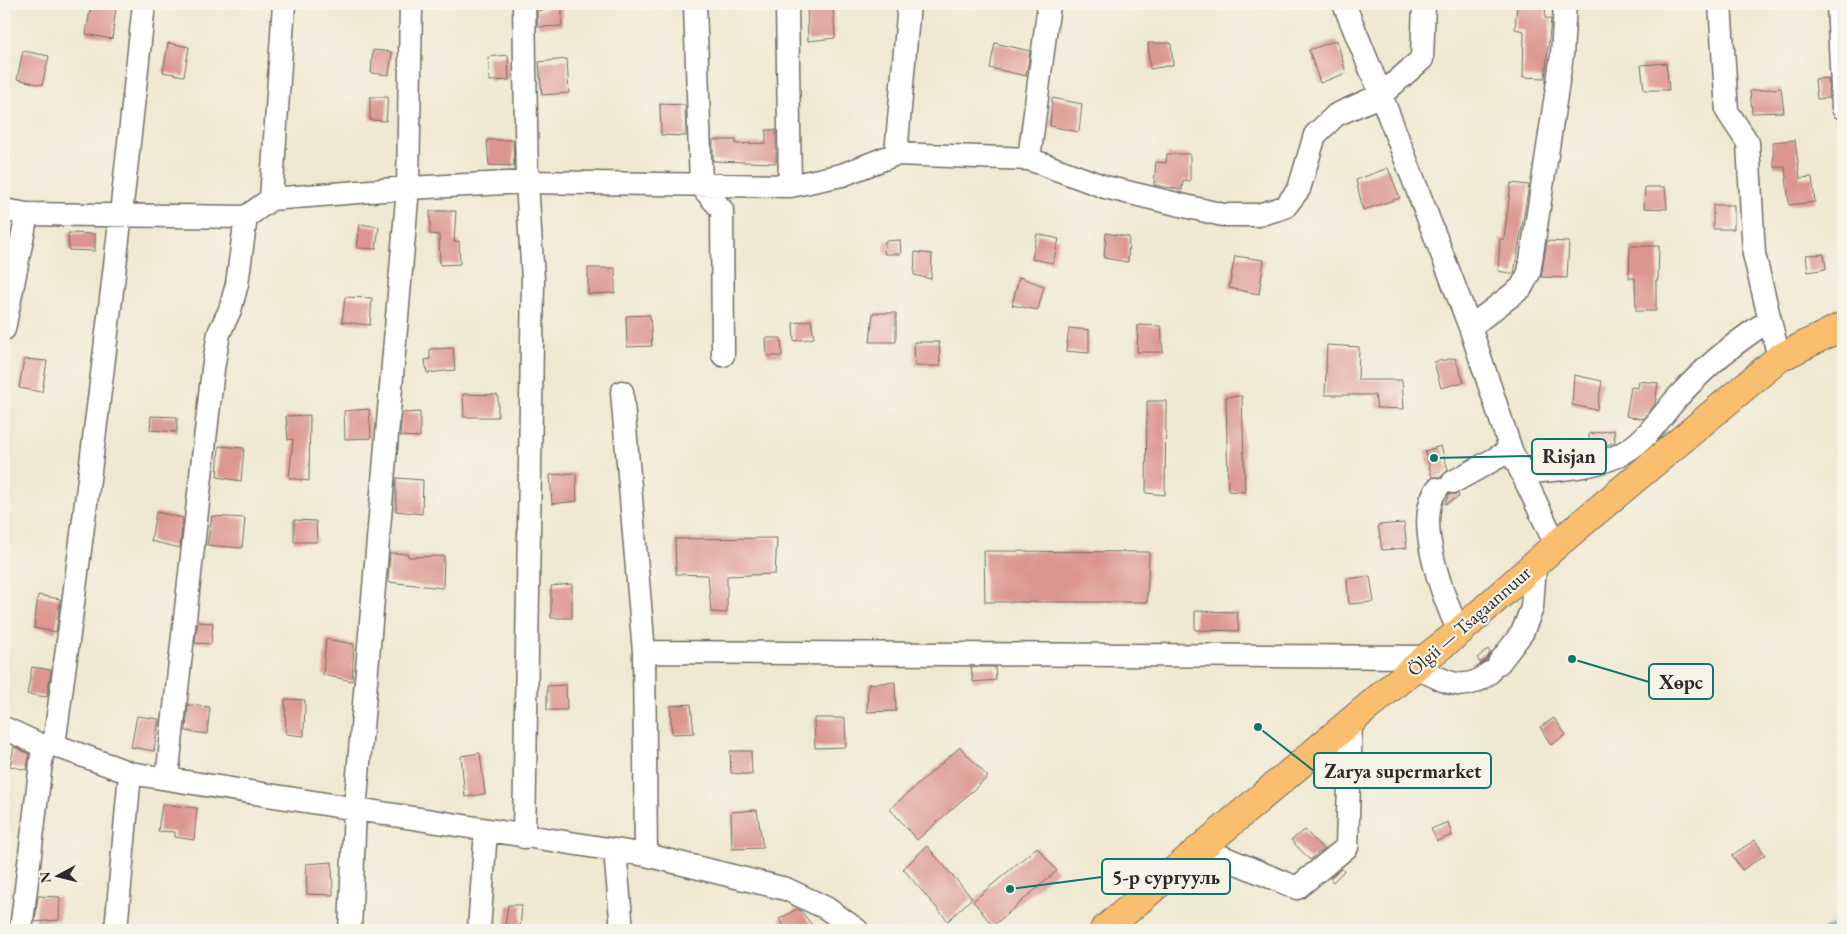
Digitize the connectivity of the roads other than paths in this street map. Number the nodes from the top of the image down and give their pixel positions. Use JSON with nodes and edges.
{"nodes":[{"id":1,"x":144,"y":4,"type":"edge"},
{"id":2,"x":284,"y":4,"type":"edge"},
{"id":3,"x":410,"y":4,"type":"edge"},
{"id":4,"x":524,"y":4,"type":"edge"},
{"id":5,"x":695,"y":4,"type":"edge"},
{"id":6,"x":787,"y":4,"type":"edge"},
{"id":7,"x":909,"y":4,"type":"edge"},
{"id":8,"x":1049,"y":4,"type":"edge"},
{"id":9,"x":1344,"y":4,"type":"edge"},
{"id":10,"x":1424,"y":4,"type":"edge"},
{"id":11,"x":1565,"y":4,"type":"edge"},
{"id":12,"x":1720,"y":4,"type":"edge"},
{"id":13,"x":1838,"y":4,"type":"edge"},
{"id":14,"x":1381,"y":94,"type":"junction"},
{"id":15,"x":1843,"y":108,"type":"edge"},
{"id":16,"x":896,"y":154,"type":"junction"},
{"id":17,"x":1029,"y":159,"type":"junction"},
{"id":18,"x":527,"y":182,"type":"junction"},
{"id":19,"x":701,"y":186,"type":"junction"},
{"id":20,"x":790,"y":186,"type":"junction"},
{"id":21,"x":408,"y":188,"type":"junction"},
{"id":22,"x":271,"y":199,"type":"junction"},
{"id":23,"x":4,"y":210,"type":"edge"},
{"id":24,"x":27,"y":214,"type":"junction"},
{"id":25,"x":122,"y":215,"type":"junction"},
{"id":26,"x":246,"y":217,"type":"junction"},
{"id":27,"x":1770,"y":320,"type":"junction"},
{"id":28,"x":1843,"y":326,"type":"edge"},
{"id":29,"x":1470,"y":327,"type":"junction"},
{"id":30,"x":4,"y":329,"type":"edge"},
{"id":31,"x":724,"y":355,"type":"dead end"},
{"id":32,"x":1779,"y":358,"type":"junction"},
{"id":33,"x":622,"y":392,"type":"dead end"},
{"id":34,"x":1511,"y":450,"type":"junction"},
{"id":35,"x":1522,"y":473,"type":"junction"},
{"id":36,"x":1556,"y":545,"type":"junction"},
{"id":37,"x":1535,"y":564,"type":"junction"},
{"id":38,"x":1460,"y":632,"type":"junction"},
{"id":39,"x":644,"y":652,"type":"junction"},
{"id":40,"x":1421,"y":662,"type":"junction"},
{"id":41,"x":1351,"y":721,"type":"junction"},
{"id":42,"x":4,"y":728,"type":"edge"},
{"id":43,"x":48,"y":746,"type":"junction"},
{"id":44,"x":130,"y":773,"type":"junction"},
{"id":45,"x":167,"y":778,"type":"junction"},
{"id":46,"x":356,"y":810,"type":"junction"},
{"id":47,"x":486,"y":830,"type":"junction"},
{"id":48,"x":524,"y":837,"type":"junction"},
{"id":49,"x":1201,"y":848,"type":"junction"},
{"id":50,"x":615,"y":850,"type":"junction"},
{"id":51,"x":646,"y":855,"type":"junction"},
{"id":52,"x":21,"y":930,"type":"edge"},
{"id":53,"x":116,"y":930,"type":"edge"},
{"id":54,"x":350,"y":930,"type":"edge"},
{"id":55,"x":479,"y":930,"type":"edge"},
{"id":56,"x":622,"y":930,"type":"edge"},
{"id":57,"x":857,"y":930,"type":"edge"},
{"id":58,"x":1104,"y":930,"type":"edge"}],
"edges":[{"from":1,"to":25,"type":"street"},
{"from":2,"to":22,"type":"street"},
{"from":3,"to":21,"type":"street"},
{"from":4,"to":18,"type":"street"},
{"from":5,"to":19,"type":"street"},
{"from":6,"to":20,"type":"street"},
{"from":7,"to":16,"type":"street"},
{"from":8,"to":17,"type":"street"},
{"from":9,"to":14,"type":"street"},
{"from":10,"to":14,"type":"street"},
{"from":11,"to":29,"type":"street"},
{"from":12,"to":27,"type":"street"},
{"from":13,"to":15,"type":"street"},
{"from":14,"to":17,"type":"street"},
{"from":14,"to":29,"type":"street"},
{"from":16,"to":17,"type":"street"},
{"from":16,"to":20,"type":"street"},
{"from":18,"to":19,"type":"street"},
{"from":18,"to":21,"type":"street"},
{"from":18,"to":48,"type":"street"},
{"from":19,"to":20,"type":"street"},
{"from":19,"to":31,"type":"street"},
{"from":21,"to":22,"type":"street"},
{"from":21,"to":46,"type":"street"},
{"from":22,"to":26,"type":"street"},
{"from":23,"to":24,"type":"street"},
{"from":24,"to":25,"type":"street"},
{"from":24,"to":30,"type":"street"},
{"from":25,"to":26,"type":"street"},
{"from":25,"to":43,"type":"street"},
{"from":26,"to":45,"type":"street"},
{"from":27,"to":32,"type":"street"},
{"from":27,"to":35,"type":"street"},
{"from":28,"to":32,"type":"highway","name":"Ölgii — Tsagaannuur"},
{"from":29,"to":34,"type":"street"},
{"from":32,"to":36,"type":"highway","name":"Ölgii — Tsagaannuur"},
{"from":33,"to":39,"type":"street"},
{"from":34,"to":35,"type":"street"},
{"from":34,"to":38,"type":"street"},
{"from":35,"to":36,"type":"street"},
{"from":36,"to":37,"type":"highway","name":"Ölgii — Tsagaannuur"},
{"from":37,"to":38,"type":"highway","name":"Ölgii — Tsagaannuur"},
{"from":37,"to":40,"type":"street"},
{"from":38,"to":40,"type":"highway","name":"Ölgii — Tsagaannuur"},
{"from":39,"to":40,"type":"street"},
{"from":39,"to":51,"type":"street"},
{"from":40,"to":41,"type":"highway","name":"Ölgii — Tsagaannuur"},
{"from":41,"to":49,"type":"highway","name":"Ölgii — Tsagaannuur"},
{"from":41,"to":49,"type":"street"},
{"from":42,"to":43,"type":"street"},
{"from":43,"to":44,"type":"street"},
{"from":43,"to":52,"type":"street"},
{"from":44,"to":45,"type":"street"},
{"from":44,"to":53,"type":"street"},
{"from":45,"to":46,"type":"street"},
{"from":46,"to":47,"type":"street"},
{"from":46,"to":54,"type":"street"},
{"from":47,"to":48,"type":"street"},
{"from":47,"to":55,"type":"street"},
{"from":48,"to":50,"type":"street"},
{"from":49,"to":58,"type":"highway","name":"Ölgii — Tsagaannuur"},
{"from":50,"to":51,"type":"street"},
{"from":50,"to":56,"type":"street"},
{"from":51,"to":57,"type":"street"}]}
